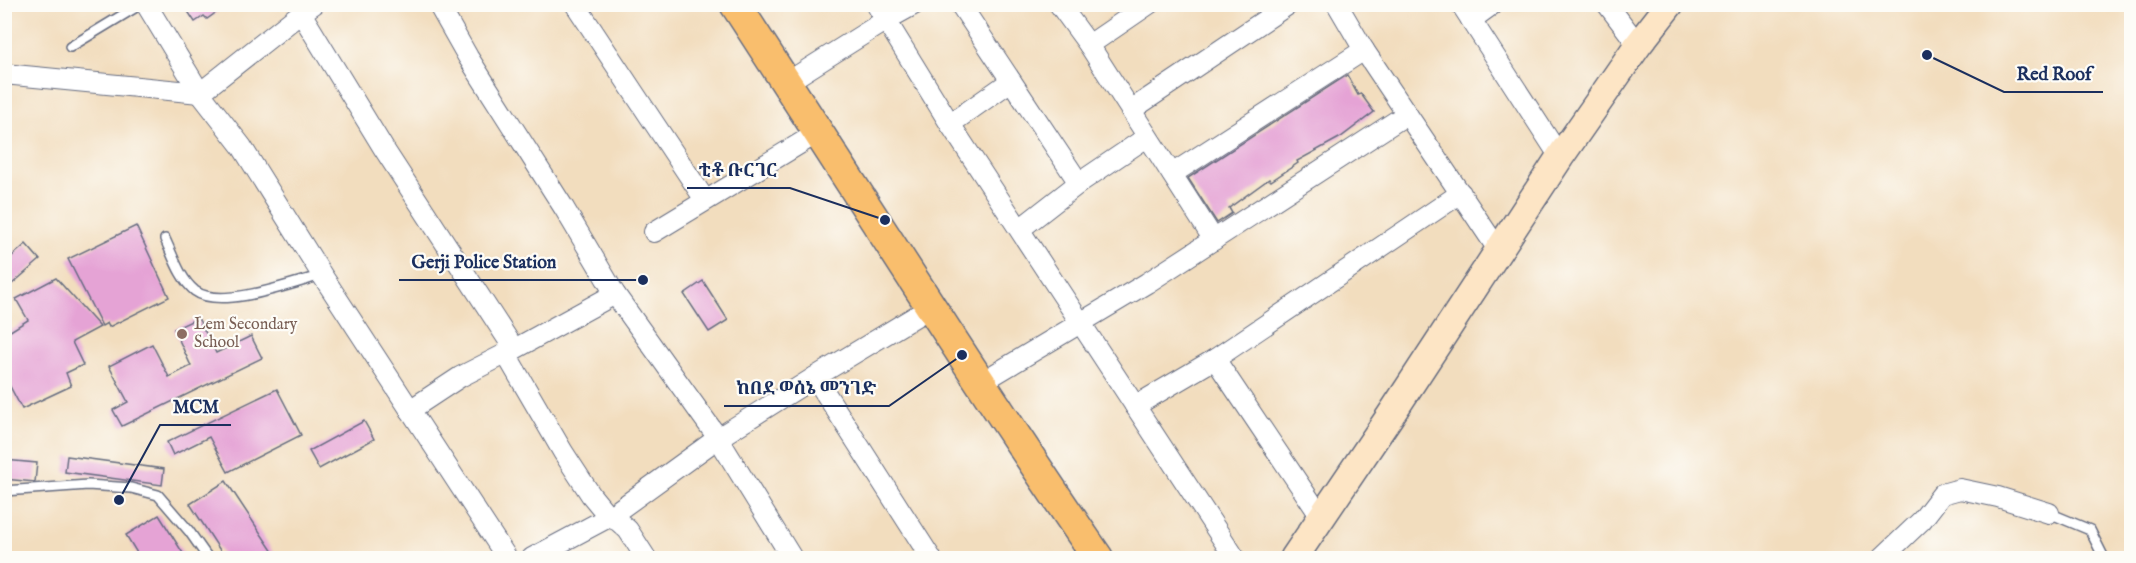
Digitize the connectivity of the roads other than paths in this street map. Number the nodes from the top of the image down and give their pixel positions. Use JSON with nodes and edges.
{"nodes":[{"id":1,"x":141,"y":4,"type":"edge"},
{"id":2,"x":146,"y":4,"type":"edge"},
{"id":3,"x":438,"y":4,"type":"edge"},
{"id":4,"x":575,"y":4,"type":"edge"},
{"id":5,"x":735,"y":4,"type":"edge"},
{"id":6,"x":915,"y":4,"type":"edge"},
{"id":7,"x":960,"y":4,"type":"edge"},
{"id":8,"x":1059,"y":4,"type":"edge"},
{"id":9,"x":1149,"y":4,"type":"edge"},
{"id":10,"x":1289,"y":4,"type":"edge"},
{"id":11,"x":1336,"y":4,"type":"edge"},
{"id":12,"x":1493,"y":4,"type":"edge"},
{"id":13,"x":1607,"y":4,"type":"edge"},
{"id":14,"x":1670,"y":4,"type":"edge"},
{"id":15,"x":307,"y":9,"type":"edge"},
{"id":16,"x":881,"y":12,"type":"edge"},
{"id":17,"x":1466,"y":12,"type":"edge"},
{"id":18,"x":1089,"y":45,"type":"junction"},
{"id":19,"x":1638,"y":45,"type":"junction"},
{"id":20,"x":70,"y":47,"type":"dead end"},
{"id":21,"x":1364,"y":50,"type":"junction"},
{"id":22,"x":4,"y":74,"type":"edge"},
{"id":23,"x":1011,"y":81,"type":"junction"},
{"id":24,"x":786,"y":83,"type":"junction"},
{"id":25,"x":200,"y":93,"type":"junction"},
{"id":26,"x":1131,"y":110,"type":"junction"},
{"id":27,"x":1407,"y":114,"type":"junction"},
{"id":28,"x":950,"y":124,"type":"junction"},
{"id":29,"x":819,"y":132,"type":"junction"},
{"id":30,"x":1147,"y":137,"type":"junction"},
{"id":31,"x":1560,"y":158,"type":"junction"},
{"id":32,"x":1172,"y":174,"type":"junction"},
{"id":33,"x":1079,"y":183,"type":"junction"},
{"id":34,"x":1461,"y":193,"type":"junction"},
{"id":35,"x":705,"y":200,"type":"junction"},
{"id":36,"x":1020,"y":230,"type":"junction"},
{"id":37,"x":654,"y":232,"type":"dead end"},
{"id":38,"x":165,"y":239,"type":"dead end"},
{"id":39,"x":1214,"y":240,"type":"junction"},
{"id":40,"x":1499,"y":251,"type":"junction"},
{"id":41,"x":322,"y":275,"type":"junction"},
{"id":42,"x":615,"y":294,"type":"junction"},
{"id":43,"x":931,"y":307,"type":"junction"},
{"id":44,"x":1082,"y":324,"type":"junction"},
{"id":45,"x":511,"y":351,"type":"junction"},
{"id":46,"x":1215,"y":359,"type":"junction"},
{"id":47,"x":815,"y":377,"type":"junction"},
{"id":48,"x":980,"y":383,"type":"junction"},
{"id":49,"x":1135,"y":406,"type":"junction"},
{"id":50,"x":410,"y":410,"type":"junction"},
{"id":51,"x":718,"y":438,"type":"junction"},
{"id":52,"x":4,"y":491,"type":"edge"},
{"id":53,"x":2049,"y":513,"type":"joint"},
{"id":54,"x":609,"y":517,"type":"junction"},
{"id":55,"x":1321,"y":517,"type":"junction"},
{"id":56,"x":208,"y":558,"type":"edge"},
{"id":57,"x":507,"y":558,"type":"edge"},
{"id":58,"x":532,"y":558,"type":"edge"},
{"id":59,"x":646,"y":558,"type":"edge"},
{"id":60,"x":792,"y":558,"type":"edge"},
{"id":61,"x":931,"y":558,"type":"edge"},
{"id":62,"x":1098,"y":558,"type":"edge"},
{"id":63,"x":1235,"y":558,"type":"edge"},
{"id":64,"x":1294,"y":558,"type":"edge"},
{"id":65,"x":1882,"y":558,"type":"edge"},
{"id":66,"x":2104,"y":558,"type":"edge"}],
"edges":[{"from":1,"to":20,"type":"lane"},
{"from":2,"to":25,"type":"street"},
{"from":3,"to":42,"type":"street"},
{"from":4,"to":35,"type":"street"},
{"from":5,"to":24,"type":"main road"},
{"from":6,"to":16,"type":"street"},
{"from":7,"to":23,"type":"street"},
{"from":8,"to":18,"type":"street"},
{"from":9,"to":18,"type":"street"},
{"from":10,"to":26,"type":"street"},
{"from":11,"to":21,"type":"street"},
{"from":12,"to":17,"type":"street"},
{"from":13,"to":19,"type":"street"},
{"from":14,"to":19,"type":"street"},
{"from":15,"to":25,"type":"street"},
{"from":15,"to":45,"type":"street"},
{"from":16,"to":24,"type":"street"},
{"from":16,"to":28,"type":"street"},
{"from":17,"to":31,"type":"street"},
{"from":18,"to":26,"type":"street"},
{"from":19,"to":31,"type":"street"},
{"from":21,"to":27,"type":"street"},
{"from":21,"to":32,"type":"street"},
{"from":22,"to":25,"type":"street"},
{"from":23,"to":28,"type":"street"},
{"from":23,"to":33,"type":"street"},
{"from":24,"to":29,"type":"main road"},
{"from":25,"to":41,"type":"street"},
{"from":26,"to":30,"type":"street"},
{"from":27,"to":34,"type":"street"},
{"from":27,"to":39,"type":"street"},
{"from":28,"to":36,"type":"street"},
{"from":29,"to":35,"type":"street"},
{"from":29,"to":43,"type":"main road"},
{"from":30,"to":32,"type":"street"},
{"from":30,"to":33,"type":"street"},
{"from":31,"to":40,"type":"street"},
{"from":32,"to":39,"type":"street"},
{"from":33,"to":36,"type":"street"},
{"from":34,"to":40,"type":"street"},
{"from":34,"to":46,"type":"street"},
{"from":35,"to":37,"type":"street"},
{"from":36,"to":44,"type":"street"},
{"from":38,"to":41,"type":"lane"},
{"from":39,"to":44,"type":"street"},
{"from":40,"to":55,"type":"street"},
{"from":41,"to":50,"type":"street"},
{"from":42,"to":45,"type":"street"},
{"from":42,"to":51,"type":"street"},
{"from":43,"to":47,"type":"street"},
{"from":43,"to":48,"type":"main road"},
{"from":44,"to":48,"type":"street"},
{"from":44,"to":49,"type":"street"},
{"from":45,"to":50,"type":"street"},
{"from":45,"to":54,"type":"street"},
{"from":46,"to":49,"type":"street"},
{"from":46,"to":55,"type":"street"},
{"from":47,"to":51,"type":"street"},
{"from":47,"to":61,"type":"street"},
{"from":48,"to":62,"type":"main road"},
{"from":49,"to":63,"type":"street"},
{"from":50,"to":57,"type":"street"},
{"from":51,"to":54,"type":"street"},
{"from":51,"to":60,"type":"street"},
{"from":52,"to":56,"type":"lane"},
{"from":53,"to":65,"type":"street"},
{"from":53,"to":66,"type":"lane"},
{"from":54,"to":58,"type":"street"},
{"from":54,"to":59,"type":"street"},
{"from":55,"to":64,"type":"street"}]}
